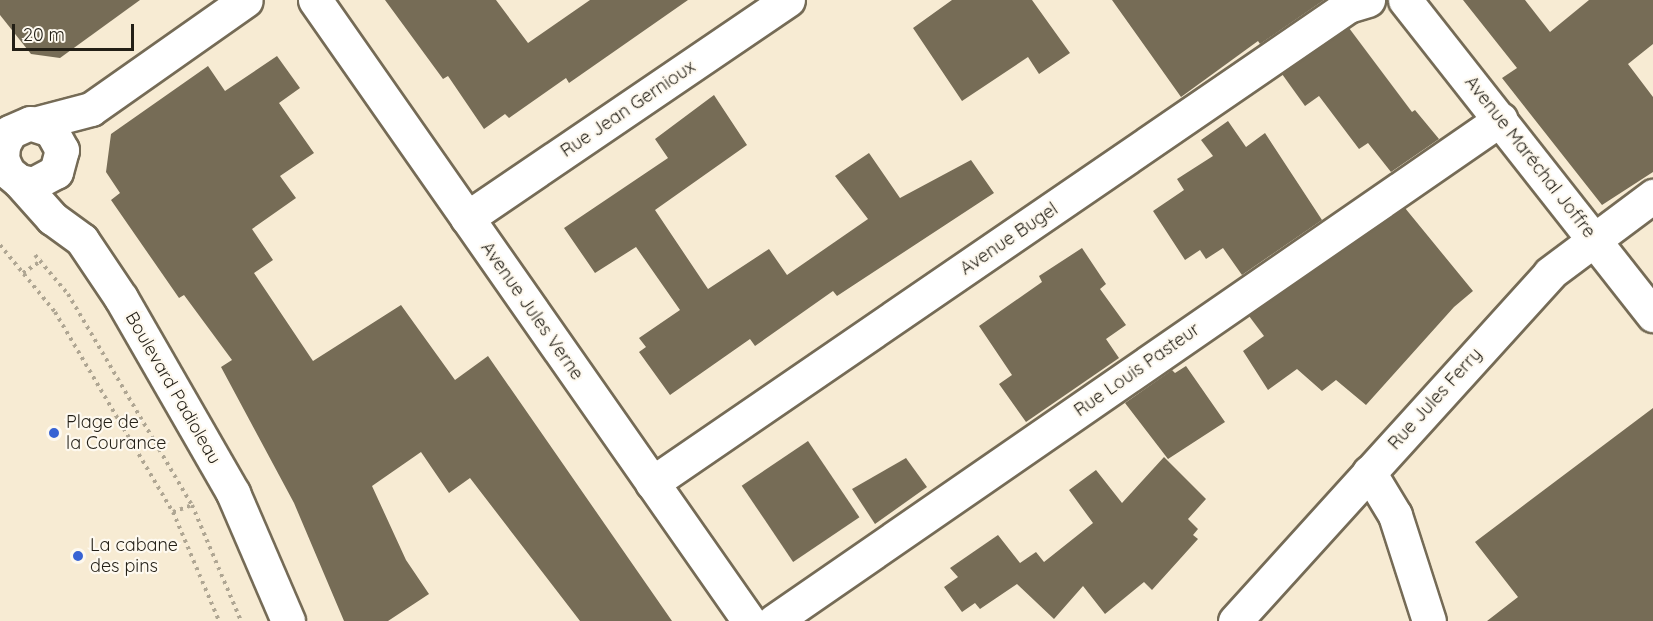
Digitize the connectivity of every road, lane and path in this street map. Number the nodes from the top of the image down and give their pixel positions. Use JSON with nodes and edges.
{"nodes":[{"id":1,"x":246,"y":0,"type":"edge"},
{"id":2,"x":315,"y":0,"type":"edge"},
{"id":3,"x":788,"y":0,"type":"edge"},
{"id":4,"x":1368,"y":0,"type":"edge"},
{"id":5,"x":1405,"y":0,"type":"edge"},
{"id":6,"x":0,"y":105,"type":"edge"},
{"id":7,"x":91,"y":109,"type":"junction"},
{"id":8,"x":1501,"y":118,"type":"junction"},
{"id":9,"x":32,"y":123,"type":"junction"},
{"id":10,"x":63,"y":158,"type":"junction"},
{"id":11,"x":7,"y":164,"type":"edge"},
{"id":12,"x":1653,"y":196,"type":"edge"},
{"id":13,"x":467,"y":218,"type":"junction"},
{"id":14,"x":1595,"y":237,"type":"junction"},
{"id":15,"x":0,"y":245,"type":"edge"},
{"id":16,"x":33,"y":253,"type":"dead end"},
{"id":17,"x":1653,"y":315,"type":"edge"},
{"id":18,"x":1369,"y":472,"type":"junction"},
{"id":19,"x":652,"y":483,"type":"junction"},
{"id":20,"x":219,"y":621,"type":"edge"},
{"id":21,"x":241,"y":621,"type":"edge"},
{"id":22,"x":288,"y":621,"type":"edge"},
{"id":23,"x":749,"y":621,"type":"edge"},
{"id":24,"x":774,"y":621,"type":"edge"},
{"id":25,"x":1235,"y":621,"type":"edge"},
{"id":26,"x":1429,"y":621,"type":"edge"}],
"edges":[{"from":1,"to":7,"type":"street"},
{"from":2,"to":13,"type":"street","name":"Avenue Jules Verne"},
{"from":3,"to":13,"type":"street","name":"Rue Jean Gernioux"},
{"from":4,"to":19,"type":"street","name":"Avenue Bugel"},
{"from":5,"to":8,"type":"street","name":"Avenue Maréchal Joffre"},
{"from":6,"to":9,"type":"street"},
{"from":7,"to":9,"type":"street"},
{"from":7,"to":10,"type":"street"},
{"from":8,"to":14,"type":"street","name":"Avenue Maréchal Joffre"},
{"from":8,"to":24,"type":"street","name":"Rue Louis Pasteur"},
{"from":9,"to":10,"type":"street"},
{"from":9,"to":11,"type":"street"},
{"from":10,"to":11,"type":"street"},
{"from":11,"to":22,"type":"street","name":"Boulevard Padioleau"},
{"from":12,"to":14,"type":"street","name":"Rue Jules Ferry"},
{"from":13,"to":19,"type":"street","name":"Avenue Jules Verne"},
{"from":14,"to":17,"type":"street","name":"Avenue Maréchal Joffre"},
{"from":14,"to":18,"type":"street","name":"Rue Jules Ferry"},
{"from":15,"to":20,"type":"path"},
{"from":16,"to":21,"type":"path"},
{"from":18,"to":25,"type":"street","name":"Rue Jules Ferry"},
{"from":18,"to":26,"type":"street"},
{"from":19,"to":23,"type":"street","name":"Avenue Jules Verne"}]}
